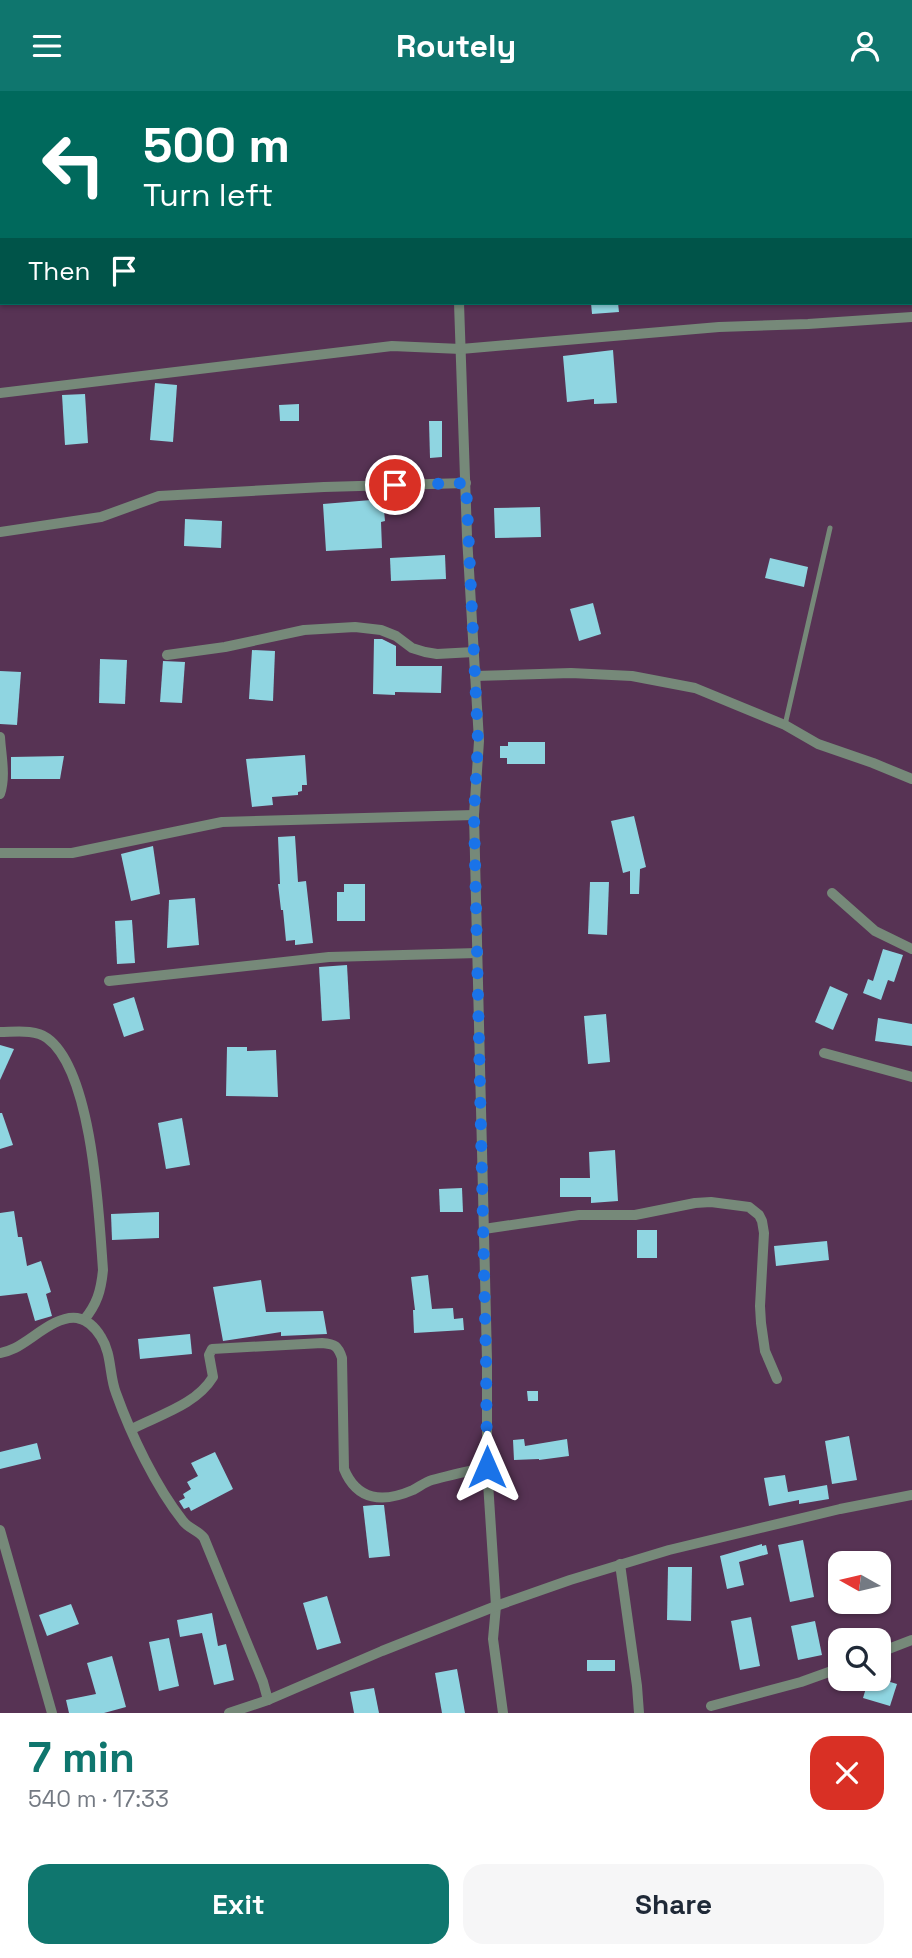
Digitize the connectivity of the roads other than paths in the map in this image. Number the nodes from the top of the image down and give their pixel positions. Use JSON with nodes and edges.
{"nodes":[{"id":1,"x":459,"y":305,"type":"edge"},
{"id":2,"x":912,"y":317,"type":"edge"},
{"id":3,"x":461,"y":349,"type":"junction"},
{"id":4,"x":0,"y":393,"type":"edge"},
{"id":5,"x":466,"y":483,"type":"junction"},
{"id":6,"x":830,"y":528,"type":"dead end"},
{"id":7,"x":0,"y":532,"type":"edge"},
{"id":8,"x":474,"y":652,"type":"junction"},
{"id":9,"x":167,"y":655,"type":"dead end"},
{"id":10,"x":475,"y":676,"type":"junction"},
{"id":11,"x":785,"y":725,"type":"junction"},
{"id":12,"x":0,"y":737,"type":"edge"},
{"id":13,"x":912,"y":779,"type":"edge"},
{"id":14,"x":0,"y":794,"type":"edge"},
{"id":15,"x":474,"y":815,"type":"junction"},
{"id":16,"x":0,"y":853,"type":"edge"},
{"id":17,"x":832,"y":893,"type":"dead end"},
{"id":18,"x":912,"y":949,"type":"edge"},
{"id":19,"x":478,"y":953,"type":"junction"},
{"id":20,"x":109,"y":981,"type":"dead end"},
{"id":21,"x":0,"y":1032,"type":"edge"},
{"id":22,"x":824,"y":1053,"type":"dead end"},
{"id":23,"x":912,"y":1077,"type":"edge"},
{"id":24,"x":484,"y":1229,"type":"junction"},
{"id":25,"x":84,"y":1320,"type":"junction"},
{"id":26,"x":0,"y":1353,"type":"edge"},
{"id":27,"x":778,"y":1379,"type":"dead end"},
{"id":28,"x":132,"y":1429,"type":"junction"},
{"id":29,"x":487,"y":1467,"type":"junction"},
{"id":30,"x":912,"y":1495,"type":"edge"},
{"id":31,"x":0,"y":1530,"type":"edge"},
{"id":32,"x":620,"y":1564,"type":"junction"},
{"id":33,"x":496,"y":1606,"type":"junction"},
{"id":34,"x":912,"y":1640,"type":"edge"},
{"id":35,"x":891,"y":1648,"type":"edge"},
{"id":36,"x":828,"y":1672,"type":"edge"},
{"id":37,"x":268,"y":1700,"type":"junction"},
{"id":38,"x":711,"y":1706,"type":"dead end"},
{"id":39,"x":52,"y":1713,"type":"edge"},
{"id":40,"x":229,"y":1713,"type":"edge"},
{"id":41,"x":503,"y":1713,"type":"edge"},
{"id":42,"x":639,"y":1713,"type":"edge"}],
"edges":[{"from":1,"to":3,"type":"street"},
{"from":2,"to":3,"type":"street"},
{"from":3,"to":4,"type":"street"},
{"from":3,"to":5,"type":"street"},
{"from":5,"to":7,"type":"street"},
{"from":5,"to":8,"type":"street"},
{"from":6,"to":11,"type":"lane"},
{"from":8,"to":9,"type":"street"},
{"from":8,"to":10,"type":"street"},
{"from":10,"to":11,"type":"street"},
{"from":10,"to":15,"type":"street"},
{"from":11,"to":13,"type":"street"},
{"from":12,"to":14,"type":"street"},
{"from":15,"to":16,"type":"street"},
{"from":15,"to":19,"type":"street"},
{"from":17,"to":18,"type":"street"},
{"from":19,"to":20,"type":"street"},
{"from":19,"to":24,"type":"street"},
{"from":21,"to":25,"type":"street"},
{"from":22,"to":23,"type":"street"},
{"from":24,"to":27,"type":"street"},
{"from":24,"to":29,"type":"street"},
{"from":25,"to":26,"type":"street"},
{"from":25,"to":28,"type":"street"},
{"from":28,"to":29,"type":"street"},
{"from":28,"to":37,"type":"street"},
{"from":29,"to":33,"type":"street"},
{"from":30,"to":32,"type":"street"},
{"from":31,"to":39,"type":"street"},
{"from":32,"to":33,"type":"street"},
{"from":32,"to":42,"type":"street"},
{"from":33,"to":37,"type":"street"},
{"from":33,"to":41,"type":"street"},
{"from":34,"to":35,"type":"street"},
{"from":36,"to":38,"type":"street"},
{"from":37,"to":40,"type":"street"}]}
